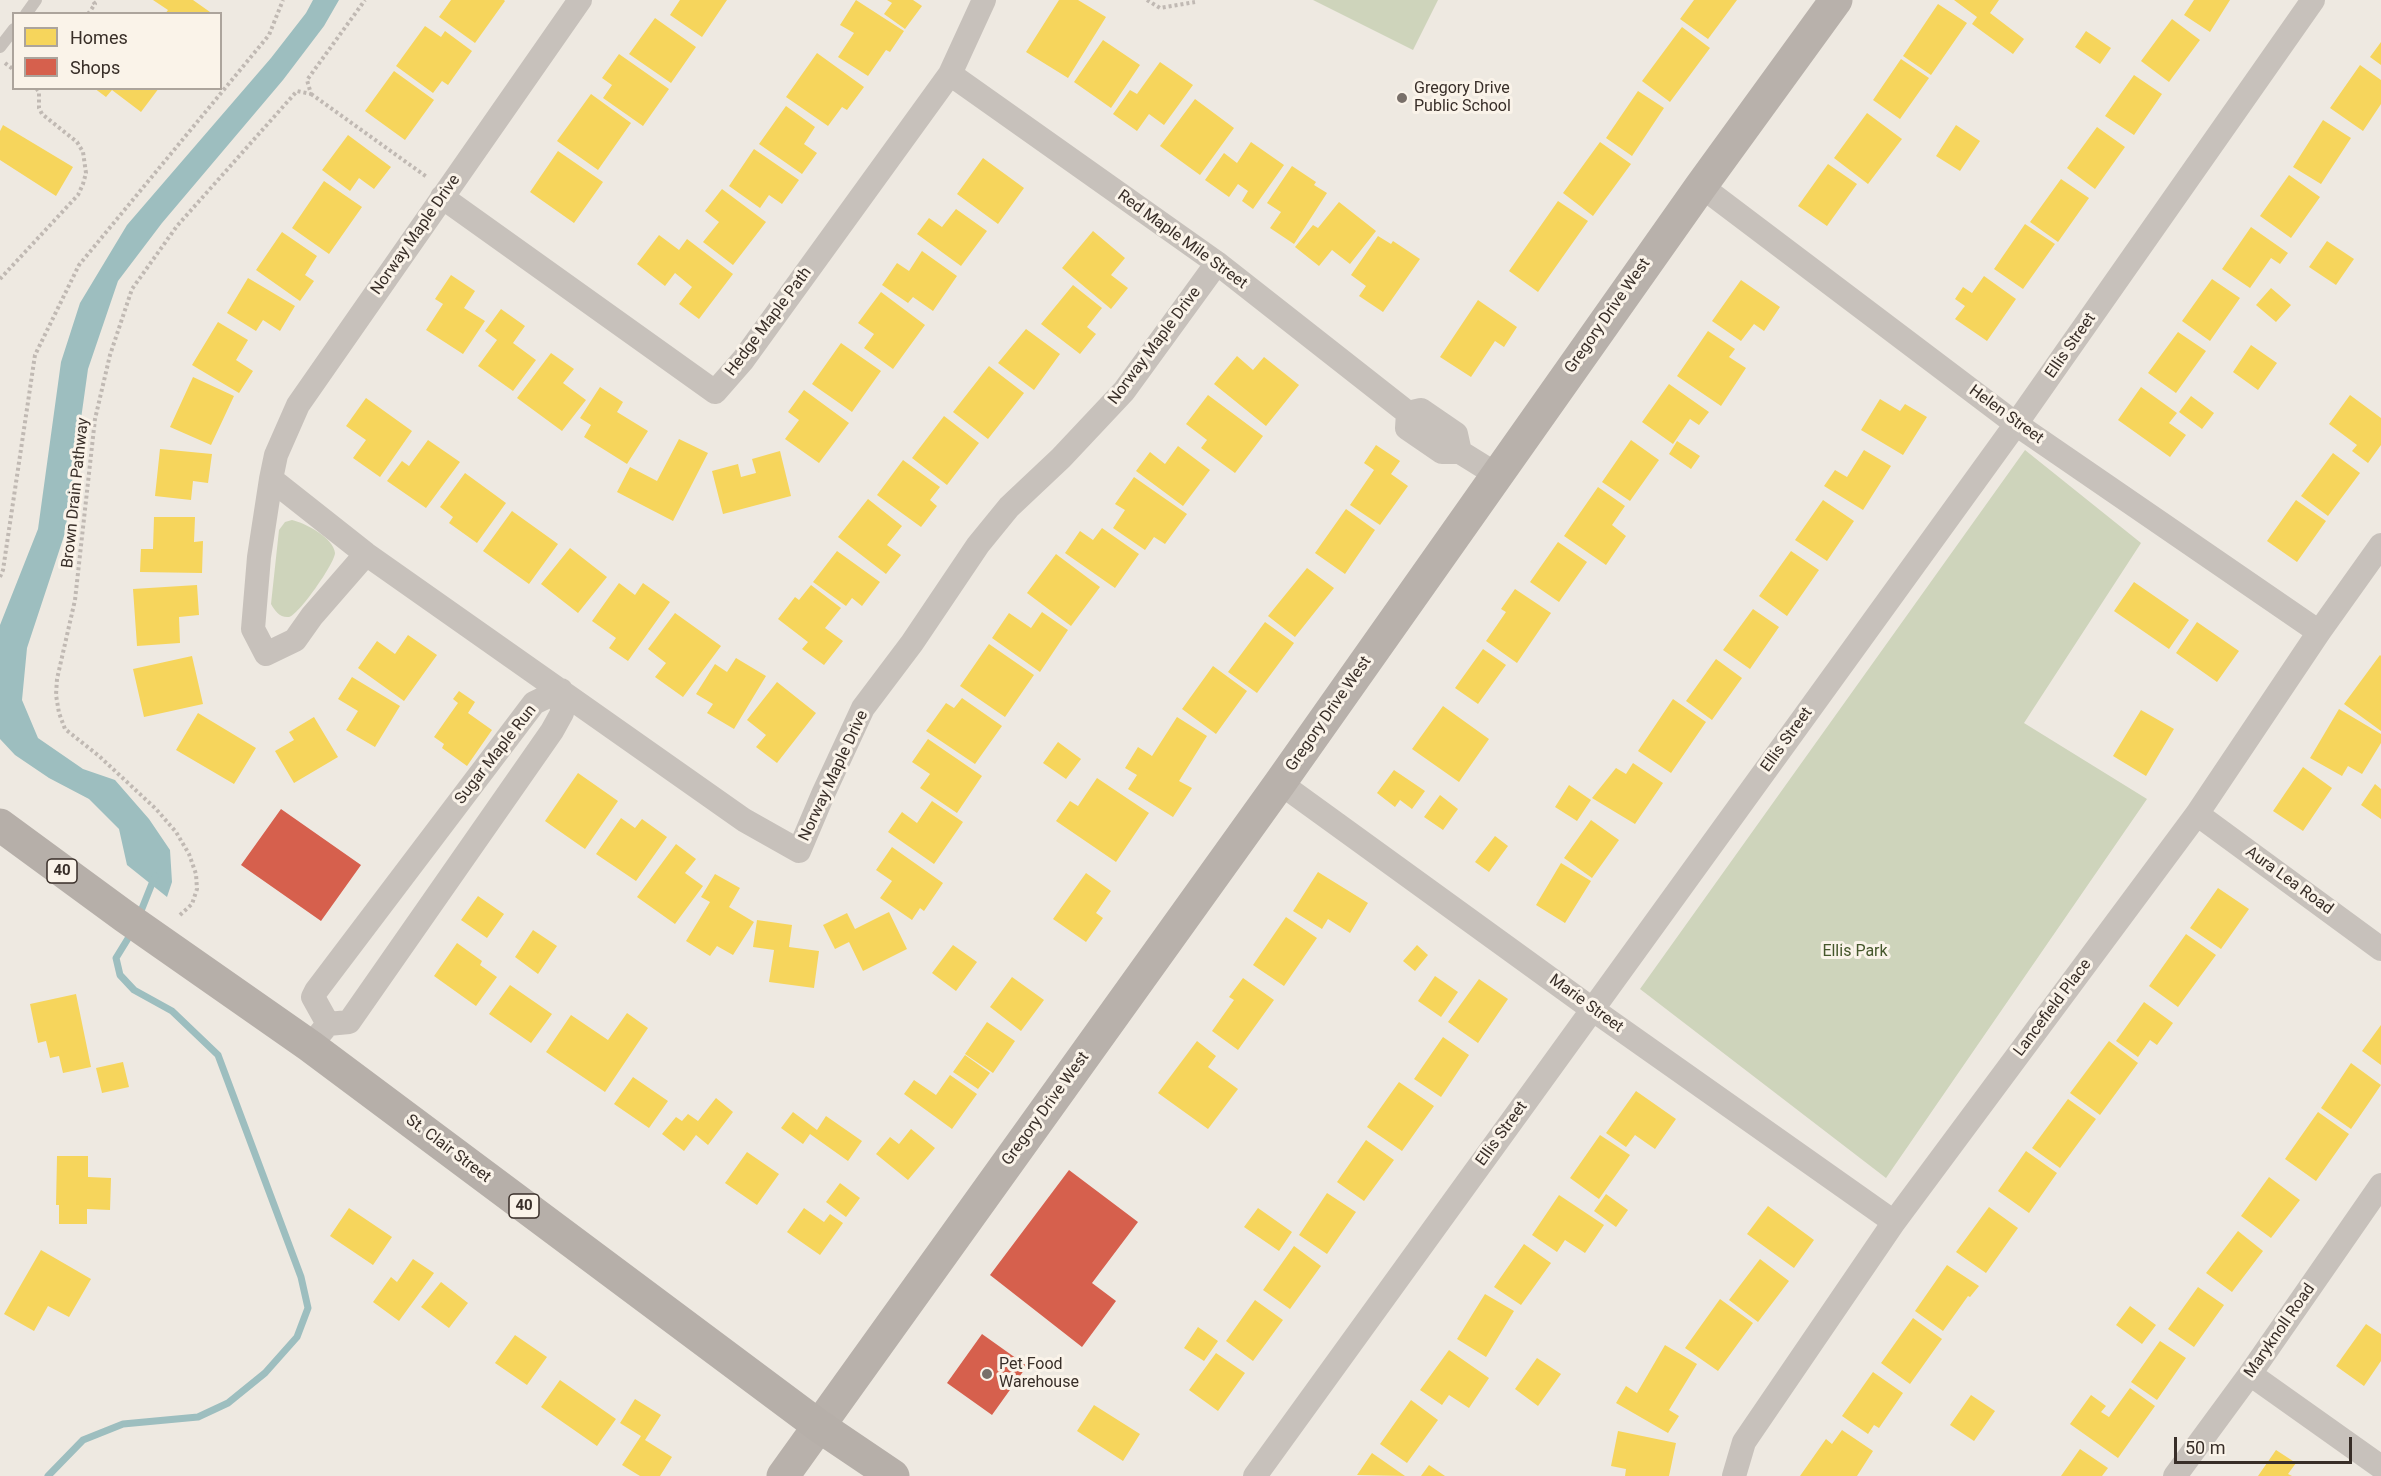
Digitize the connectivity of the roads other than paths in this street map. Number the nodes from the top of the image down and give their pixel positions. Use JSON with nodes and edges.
{"nodes":[{"id":1,"x":580,"y":0,"type":"edge"},
{"id":2,"x":984,"y":0,"type":"edge"},
{"id":3,"x":1836,"y":0,"type":"edge"},
{"id":4,"x":2313,"y":0,"type":"edge"},
{"id":5,"x":12,"y":31,"type":"edge"},
{"id":6,"x":0,"y":46,"type":"edge"},
{"id":7,"x":950,"y":74,"type":"junction"},
{"id":8,"x":1701,"y":186,"type":"junction"},
{"id":9,"x":444,"y":194,"type":"junction"},
{"id":10,"x":1217,"y":263,"type":"junction"},
{"id":11,"x":2016,"y":424,"type":"junction"},
{"id":12,"x":1497,"y":476,"type":"junction"},
{"id":13,"x":271,"y":479,"type":"junction"},
{"id":14,"x":2381,"y":545,"type":"edge"},
{"id":15,"x":366,"y":554,"type":"junction"},
{"id":16,"x":2319,"y":633,"type":"junction"},
{"id":17,"x":561,"y":690,"type":"junction"},
{"id":18,"x":1280,"y":783,"type":"junction"},
{"id":19,"x":2197,"y":814,"type":"junction"},
{"id":20,"x":0,"y":825,"type":"edge"},
{"id":21,"x":2381,"y":949,"type":"edge"},
{"id":22,"x":1592,"y":1009,"type":"junction"},
{"id":23,"x":319,"y":1035,"type":"junction"},
{"id":24,"x":2381,"y":1185,"type":"edge"},
{"id":25,"x":1894,"y":1222,"type":"junction"},
{"id":26,"x":2250,"y":1374,"type":"junction"},
{"id":27,"x":819,"y":1426,"type":"junction"},
{"id":28,"x":2381,"y":1467,"type":"edge"},
{"id":29,"x":783,"y":1476,"type":"edge"},
{"id":30,"x":893,"y":1476,"type":"edge"},
{"id":31,"x":1255,"y":1476,"type":"edge"},
{"id":32,"x":1734,"y":1476,"type":"edge"},
{"id":33,"x":2175,"y":1476,"type":"edge"}],
"edges":[{"from":1,"to":9,"type":"street","name":"Norway Maple Drive"},
{"from":2,"to":7,"type":"street","name":"Hedge Maple Path"},
{"from":3,"to":8,"type":"street","name":"Gregory Drive West"},
{"from":4,"to":11,"type":"street","name":"Ellis Street"},
{"from":5,"to":6,"type":"lane"},
{"from":7,"to":9,"type":"street","name":"Hedge Maple Path"},
{"from":7,"to":10,"type":"street","name":"Red Maple Mile Street"},
{"from":8,"to":11,"type":"street","name":"Helen Street"},
{"from":8,"to":12,"type":"street","name":"Gregory Drive West"},
{"from":9,"to":13,"type":"street","name":"Norway Maple Drive"},
{"from":10,"to":12,"type":"street","name":"Red Maple Mile Street"},
{"from":10,"to":17,"type":"street","name":"Norway Maple Drive"},
{"from":11,"to":16,"type":"street","name":"Helen Street"},
{"from":11,"to":22,"type":"street","name":"Ellis Street"},
{"from":12,"to":18,"type":"street","name":"Gregory Drive West"},
{"from":13,"to":15,"type":"street","name":"Norway Maple Drive"},
{"from":13,"to":15,"type":"street","name":"Norway Maple Drive"},
{"from":14,"to":16,"type":"street","name":"Lancefield Place"},
{"from":15,"to":17,"type":"street","name":"Norway Maple Drive"},
{"from":16,"to":19,"type":"street","name":"Lancefield Place"},
{"from":17,"to":23,"type":"street","name":"Sugar Maple Run"},
{"from":17,"to":23,"type":"street","name":"Sugar Maple Run"},
{"from":18,"to":22,"type":"street","name":"Marie Street"},
{"from":18,"to":27,"type":"street","name":"Gregory Drive West"},
{"from":19,"to":21,"type":"street","name":"Aura Lea Road"},
{"from":19,"to":25,"type":"street","name":"Lancefield Place"},
{"from":20,"to":23,"type":"main road","name":"St. Clair Street","number":"40"},
{"from":22,"to":25,"type":"street","name":"Marie Street"},
{"from":22,"to":31,"type":"street","name":"Ellis Street"},
{"from":23,"to":27,"type":"main road","name":"St. Clair Street","number":"40"},
{"from":24,"to":26,"type":"street","name":"Maryknoll Road"},
{"from":25,"to":32,"type":"street","name":"Lancefield Place"},
{"from":26,"to":28,"type":"street"},
{"from":26,"to":33,"type":"street","name":"Maryknoll Road"},
{"from":27,"to":29,"type":"street","name":"Gregory Drive West"},
{"from":27,"to":30,"type":"main road","name":"St. Clair Street","number":"40"}]}
